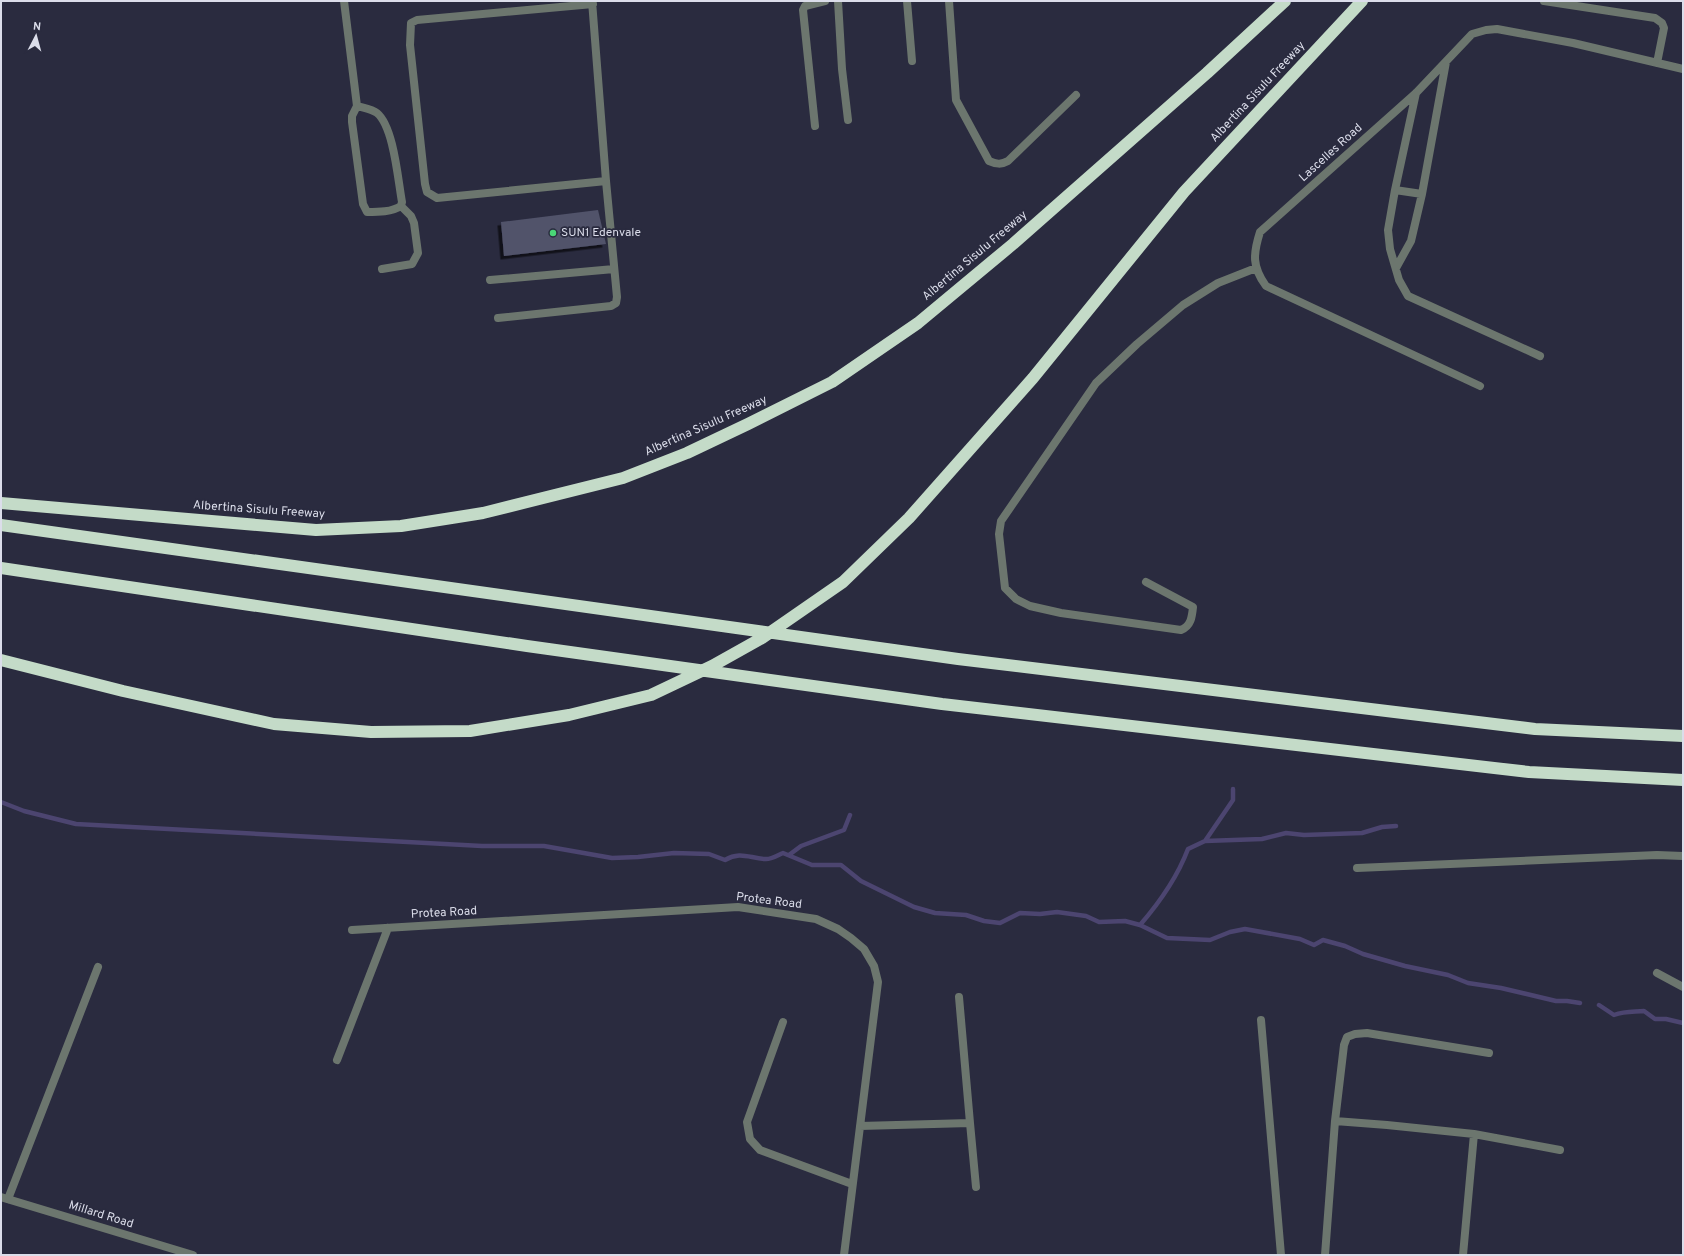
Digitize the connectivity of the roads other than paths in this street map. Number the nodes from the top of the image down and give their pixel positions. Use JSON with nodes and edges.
{"nodes":[{"id":1,"x":344,"y":1,"type":"edge"},
{"id":2,"x":825,"y":1,"type":"edge"},
{"id":3,"x":838,"y":1,"type":"edge"},
{"id":4,"x":906,"y":1,"type":"edge"},
{"id":5,"x":949,"y":1,"type":"edge"},
{"id":6,"x":1285,"y":1,"type":"edge"},
{"id":7,"x":1362,"y":1,"type":"edge"},
{"id":8,"x":1544,"y":1,"type":"edge"},
{"id":9,"x":592,"y":2,"type":"edge"},
{"id":10,"x":912,"y":61,"type":"dead end"},
{"id":11,"x":1446,"y":61,"type":"junction"},
{"id":12,"x":1657,"y":63,"type":"junction"},
{"id":13,"x":1683,"y":69,"type":"edge"},
{"id":14,"x":1416,"y":93,"type":"junction"},
{"id":15,"x":1076,"y":95,"type":"dead end"},
{"id":16,"x":357,"y":106,"type":"junction"},
{"id":17,"x":848,"y":120,"type":"dead end"},
{"id":18,"x":815,"y":126,"type":"dead end"},
{"id":19,"x":606,"y":181,"type":"junction"},
{"id":20,"x":1395,"y":190,"type":"junction"},
{"id":21,"x":1422,"y":194,"type":"junction"},
{"id":22,"x":401,"y":206,"type":"junction"},
{"id":23,"x":1256,"y":268,"type":"junction"},
{"id":24,"x":1396,"y":268,"type":"junction"},
{"id":25,"x":382,"y":269,"type":"dead end"},
{"id":26,"x":614,"y":269,"type":"junction"},
{"id":27,"x":490,"y":280,"type":"dead end"},
{"id":28,"x":498,"y":318,"type":"dead end"},
{"id":29,"x":1540,"y":356,"type":"dead end"},
{"id":30,"x":1480,"y":386,"type":"dead end"},
{"id":31,"x":1,"y":503,"type":"edge"},
{"id":32,"x":1,"y":526,"type":"edge"},
{"id":33,"x":1,"y":568,"type":"edge"},
{"id":34,"x":1146,"y":582,"type":"dead end"},
{"id":35,"x":1,"y":660,"type":"edge"},
{"id":36,"x":1683,"y":736,"type":"edge"},
{"id":37,"x":1683,"y":780,"type":"edge"},
{"id":38,"x":1683,"y":856,"type":"edge"},
{"id":39,"x":1357,"y":868,"type":"dead end"},
{"id":40,"x":388,"y":928,"type":"junction"},
{"id":41,"x":352,"y":930,"type":"dead end"},
{"id":42,"x":98,"y":967,"type":"dead end"},
{"id":43,"x":1657,"y":973,"type":"dead end"},
{"id":44,"x":1683,"y":987,"type":"edge"},
{"id":45,"x":959,"y":996,"type":"dead end"},
{"id":46,"x":1261,"y":1020,"type":"dead end"},
{"id":47,"x":783,"y":1022,"type":"dead end"},
{"id":48,"x":1489,"y":1053,"type":"dead end"},
{"id":49,"x":337,"y":1060,"type":"dead end"},
{"id":50,"x":1335,"y":1121,"type":"junction"},
{"id":51,"x":970,"y":1122,"type":"junction"},
{"id":52,"x":860,"y":1126,"type":"junction"},
{"id":53,"x":1474,"y":1134,"type":"junction"},
{"id":54,"x":1560,"y":1150,"type":"dead end"},
{"id":55,"x":852,"y":1184,"type":"junction"},
{"id":56,"x":976,"y":1187,"type":"dead end"},
{"id":57,"x":5,"y":1198,"type":"edge"},
{"id":58,"x":193,"y":1255,"type":"edge"},
{"id":59,"x":844,"y":1255,"type":"edge"},
{"id":60,"x":1281,"y":1255,"type":"edge"},
{"id":61,"x":1326,"y":1255,"type":"edge"},
{"id":62,"x":1463,"y":1255,"type":"edge"}],
"edges":[{"from":1,"to":16,"type":"street"},
{"from":2,"to":18,"type":"street"},
{"from":3,"to":17,"type":"street"},
{"from":4,"to":10,"type":"street"},
{"from":5,"to":15,"type":"street"},
{"from":6,"to":31,"type":"highway","name":"Albertina Sisulu Freeway"},
{"from":7,"to":35,"type":"highway","name":"Albertina Sisulu Freeway"},
{"from":8,"to":12,"type":"street"},
{"from":9,"to":19,"type":"street"},
{"from":9,"to":19,"type":"street"},
{"from":11,"to":12,"type":"street","name":"Lascelles Road"},
{"from":11,"to":14,"type":"street","name":"Lascelles Road"},
{"from":11,"to":21,"type":"street"},
{"from":12,"to":13,"type":"street","name":"Lascelles Road"},
{"from":14,"to":20,"type":"street"},
{"from":14,"to":23,"type":"street","name":"Lascelles Road"},
{"from":16,"to":22,"type":"street"},
{"from":16,"to":22,"type":"street"},
{"from":19,"to":26,"type":"street"},
{"from":20,"to":21,"type":"street"},
{"from":20,"to":24,"type":"street"},
{"from":21,"to":24,"type":"street"},
{"from":22,"to":25,"type":"street"},
{"from":23,"to":30,"type":"street","name":"Lascelles Road"},
{"from":23,"to":34,"type":"street"},
{"from":24,"to":29,"type":"street"},
{"from":26,"to":27,"type":"street"},
{"from":26,"to":28,"type":"street"},
{"from":32,"to":36,"type":"highway"},
{"from":33,"to":37,"type":"highway"},
{"from":38,"to":39,"type":"street"},
{"from":40,"to":41,"type":"street","name":"Protea Road"},
{"from":40,"to":49,"type":"street"},
{"from":40,"to":52,"type":"street","name":"Protea Road"},
{"from":42,"to":57,"type":"street"},
{"from":43,"to":44,"type":"street"},
{"from":45,"to":51,"type":"street"},
{"from":46,"to":60,"type":"street"},
{"from":47,"to":55,"type":"street"},
{"from":48,"to":50,"type":"street"},
{"from":50,"to":53,"type":"street"},
{"from":50,"to":61,"type":"street"},
{"from":51,"to":52,"type":"street"},
{"from":51,"to":56,"type":"street"},
{"from":52,"to":55,"type":"street","name":"Protea Road"},
{"from":53,"to":54,"type":"street"},
{"from":53,"to":62,"type":"street"},
{"from":55,"to":59,"type":"street","name":"Protea Road"},
{"from":57,"to":58,"type":"street","name":"Millard Road"}]}
